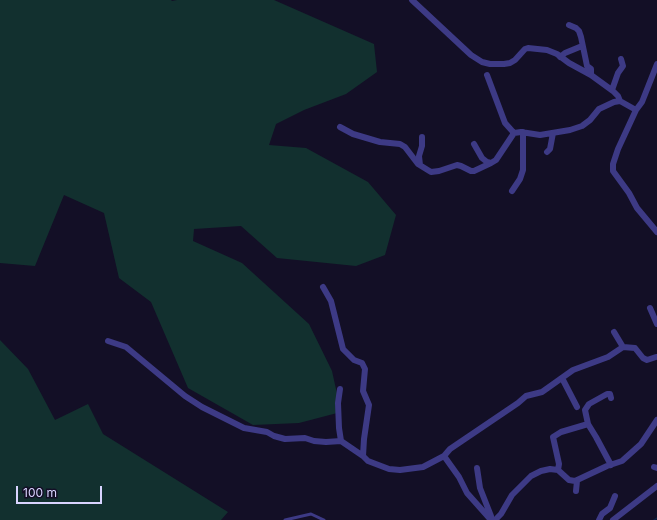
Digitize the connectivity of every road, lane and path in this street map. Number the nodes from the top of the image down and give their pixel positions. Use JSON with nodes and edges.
{"nodes":[{"id":1,"x":412,"y":0,"type":"edge"},
{"id":2,"x":569,"y":25,"type":"dead end"},
{"id":3,"x":582,"y":46,"type":"junction"},
{"id":4,"x":560,"y":57,"type":"junction"},
{"id":5,"x":621,"y":59,"type":"dead end"},
{"id":6,"x":657,"y":64,"type":"edge"},
{"id":7,"x":487,"y":75,"type":"dead end"},
{"id":8,"x":591,"y":75,"type":"junction"},
{"id":9,"x":612,"y":90,"type":"junction"},
{"id":10,"x":620,"y":101,"type":"junction"},
{"id":11,"x":636,"y":110,"type":"junction"},
{"id":12,"x":340,"y":127,"type":"dead end"},
{"id":13,"x":523,"y":132,"type":"junction"},
{"id":14,"x":514,"y":133,"type":"junction"},
{"id":15,"x":553,"y":134,"type":"junction"},
{"id":16,"x":422,"y":137,"type":"dead end"},
{"id":17,"x":474,"y":144,"type":"dead end"},
{"id":18,"x":547,"y":152,"type":"dead end"},
{"id":19,"x":491,"y":163,"type":"junction"},
{"id":20,"x":420,"y":165,"type":"junction"},
{"id":21,"x":512,"y":191,"type":"dead end"},
{"id":22,"x":657,"y":232,"type":"edge"},
{"id":23,"x":323,"y":286,"type":"dead end"},
{"id":24,"x":650,"y":308,"type":"dead end"},
{"id":25,"x":657,"y":324,"type":"edge"},
{"id":26,"x":614,"y":332,"type":"dead end"},
{"id":27,"x":108,"y":341,"type":"dead end"},
{"id":28,"x":623,"y":347,"type":"junction"},
{"id":29,"x":657,"y":356,"type":"edge"},
{"id":30,"x":562,"y":378,"type":"junction"},
{"id":31,"x":340,"y":389,"type":"dead end"},
{"id":32,"x":611,"y":398,"type":"dead end"},
{"id":33,"x":577,"y":407,"type":"dead end"},
{"id":34,"x":657,"y":420,"type":"edge"},
{"id":35,"x":588,"y":424,"type":"junction"},
{"id":36,"x":341,"y":441,"type":"junction"},
{"id":37,"x":363,"y":456,"type":"junction"},
{"id":38,"x":444,"y":456,"type":"junction"},
{"id":39,"x":611,"y":465,"type":"junction"},
{"id":40,"x":477,"y":468,"type":"dead end"},
{"id":41,"x":558,"y":470,"type":"junction"},
{"id":42,"x":577,"y":480,"type":"junction"},
{"id":43,"x":657,"y":486,"type":"edge"},
{"id":44,"x":576,"y":491,"type":"dead end"},
{"id":45,"x":615,"y":496,"type":"dead end"},
{"id":46,"x":285,"y":520,"type":"edge"},
{"id":47,"x":324,"y":520,"type":"edge"},
{"id":48,"x":492,"y":520,"type":"edge"},
{"id":49,"x":599,"y":520,"type":"edge"},
{"id":50,"x":613,"y":520,"type":"edge"}],
"edges":[{"from":1,"to":4,"type":"street"},
{"from":2,"to":3,"type":"street"},
{"from":3,"to":4,"type":"street"},
{"from":3,"to":8,"type":"street"},
{"from":4,"to":8,"type":"street"},
{"from":5,"to":9,"type":"street"},
{"from":6,"to":11,"type":"street"},
{"from":7,"to":14,"type":"street"},
{"from":8,"to":9,"type":"street"},
{"from":9,"to":10,"type":"street"},
{"from":10,"to":11,"type":"street"},
{"from":10,"to":15,"type":"street"},
{"from":11,"to":22,"type":"street"},
{"from":12,"to":20,"type":"street"},
{"from":13,"to":14,"type":"street"},
{"from":13,"to":15,"type":"street"},
{"from":13,"to":21,"type":"street"},
{"from":14,"to":19,"type":"street"},
{"from":15,"to":18,"type":"street"},
{"from":16,"to":20,"type":"street"},
{"from":17,"to":19,"type":"street"},
{"from":19,"to":20,"type":"street"},
{"from":23,"to":37,"type":"street"},
{"from":24,"to":25,"type":"street"},
{"from":26,"to":28,"type":"street"},
{"from":27,"to":36,"type":"street"},
{"from":28,"to":29,"type":"street"},
{"from":28,"to":30,"type":"street"},
{"from":30,"to":33,"type":"street"},
{"from":30,"to":38,"type":"street"},
{"from":31,"to":36,"type":"street"},
{"from":32,"to":35,"type":"street"},
{"from":34,"to":39,"type":"street"},
{"from":35,"to":39,"type":"street"},
{"from":35,"to":41,"type":"street"},
{"from":36,"to":37,"type":"street"},
{"from":37,"to":38,"type":"street"},
{"from":38,"to":48,"type":"street"},
{"from":39,"to":42,"type":"street"},
{"from":40,"to":48,"type":"street"},
{"from":41,"to":42,"type":"street"},
{"from":41,"to":48,"type":"street"},
{"from":42,"to":44,"type":"street"},
{"from":43,"to":50,"type":"street"},
{"from":45,"to":49,"type":"street"},
{"from":46,"to":47,"type":"lane"}]}
